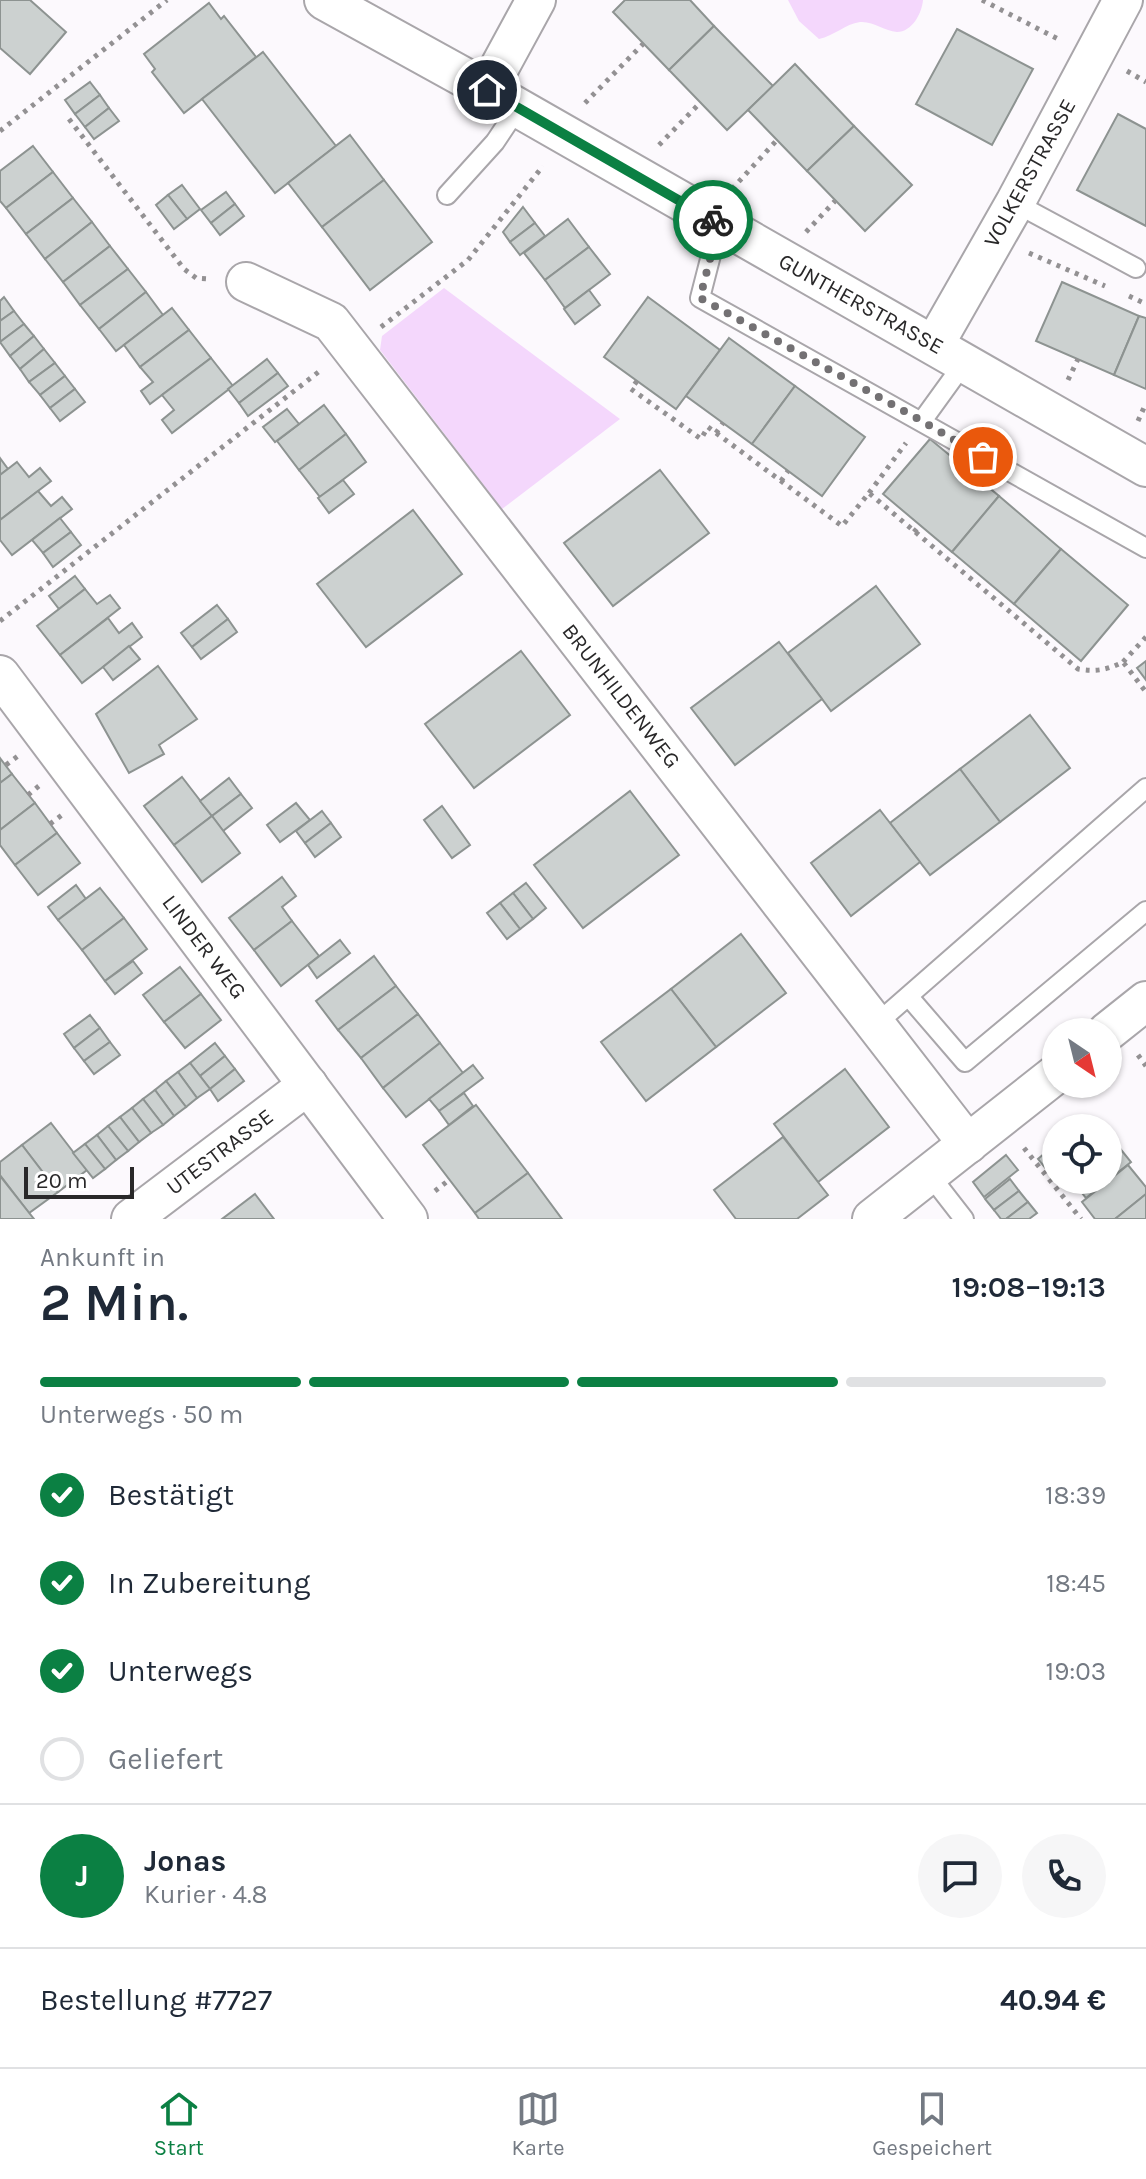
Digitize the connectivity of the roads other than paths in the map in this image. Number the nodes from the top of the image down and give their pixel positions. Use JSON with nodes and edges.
{"nodes":[{"id":1,"x":324,"y":0,"type":"edge"},
{"id":2,"x":536,"y":0,"type":"edge"},
{"id":3,"x":1123,"y":0,"type":"edge"},
{"id":4,"x":502,"y":100,"type":"junction"},
{"id":5,"x":447,"y":195,"type":"dead end"},
{"id":6,"x":1015,"y":203,"type":"junction"},
{"id":7,"x":713,"y":220,"type":"junction"},
{"id":8,"x":1136,"y":268,"type":"dead end"},
{"id":9,"x":246,"y":282,"type":"road end"},
{"id":10,"x":949,"y":354,"type":"junction"},
{"id":11,"x":922,"y":421,"type":"junction"},
{"id":12,"x":1146,"y":467,"type":"edge"},
{"id":13,"x":1146,"y":548,"type":"edge"},
{"id":14,"x":0,"y":675,"type":"edge"},
{"id":15,"x":1146,"y":788,"type":"edge"},
{"id":16,"x":1146,"y":911,"type":"edge"},
{"id":17,"x":909,"y":997,"type":"junction"},
{"id":18,"x":1146,"y":1001,"type":"edge"},
{"id":19,"x":1122,"y":1020,"type":"edge"},
{"id":20,"x":875,"y":1025,"type":"junction"},
{"id":21,"x":308,"y":1085,"type":"junction"},
{"id":22,"x":1042,"y":1085,"type":"edge"},
{"id":23,"x":968,"y":1144,"type":"junction"},
{"id":24,"x":929,"y":1174,"type":"junction"},
{"id":25,"x":131,"y":1219,"type":"edge"},
{"id":26,"x":408,"y":1219,"type":"edge"},
{"id":27,"x":872,"y":1219,"type":"edge"},
{"id":28,"x":964,"y":1219,"type":"edge"}],
"edges":[{"from":1,"to":4,"type":"street","name":"GUNTHERSTRASSE"},
{"from":2,"to":4,"type":"street"},
{"from":3,"to":6,"type":"street","name":"VOLKERSTRASSE"},
{"from":4,"to":5,"type":"lane"},
{"from":4,"to":7,"type":"street","name":"GUNTHERSTRASSE"},
{"from":6,"to":8,"type":"lane"},
{"from":6,"to":10,"type":"street","name":"VOLKERSTRASSE"},
{"from":7,"to":10,"type":"street","name":"GUNTHERSTRASSE"},
{"from":7,"to":11,"type":"lane"},
{"from":9,"to":20,"type":"street","name":"BRUNHILDENWEG"},
{"from":10,"to":11,"type":"lane"},
{"from":10,"to":12,"type":"street","name":"GUNTHERSTRASSE"},
{"from":11,"to":13,"type":"lane"},
{"from":14,"to":21,"type":"street","name":"LINDER WEG"},
{"from":15,"to":17,"type":"lane"},
{"from":16,"to":17,"type":"lane"},
{"from":17,"to":20,"type":"lane"},
{"from":18,"to":19,"type":"street"},
{"from":20,"to":23,"type":"street","name":"BRUNHILDENWEG"},
{"from":21,"to":25,"type":"street","name":"UTESTRASSE"},
{"from":21,"to":26,"type":"street","name":"LINDER WEG"},
{"from":22,"to":23,"type":"street"},
{"from":23,"to":24,"type":"street"},
{"from":24,"to":27,"type":"street"},
{"from":24,"to":28,"type":"lane"}]}
